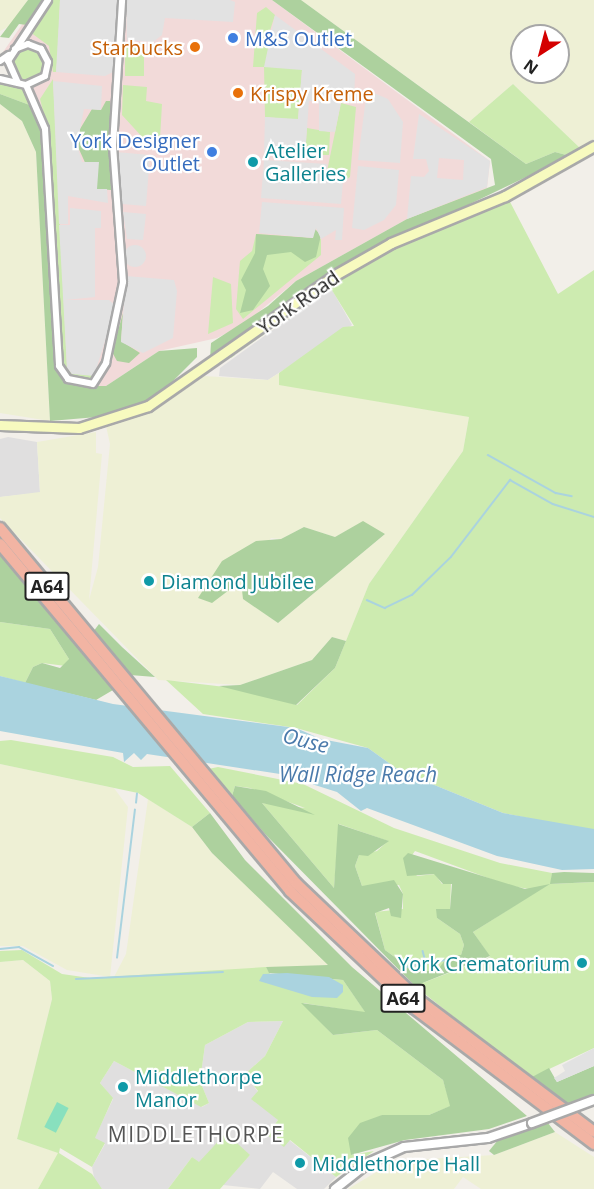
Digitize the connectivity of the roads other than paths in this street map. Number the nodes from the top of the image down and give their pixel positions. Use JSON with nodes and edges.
{"nodes":[{"id":1,"x":48,"y":0,"type":"edge"},
{"id":2,"x":122,"y":0,"type":"edge"},
{"id":3,"x":12,"y":52,"type":"junction"},
{"id":4,"x":0,"y":61,"type":"edge"},
{"id":5,"x":0,"y":79,"type":"edge"},
{"id":6,"x":18,"y":83,"type":"junction"},
{"id":7,"x":27,"y":85,"type":"junction"},
{"id":8,"x":594,"y":146,"type":"edge"},
{"id":9,"x":0,"y":425,"type":"edge"},
{"id":10,"x":0,"y":528,"type":"edge"},
{"id":11,"x":0,"y":544,"type":"edge"},
{"id":12,"x":91,"y":648,"type":"junction"},
{"id":13,"x":237,"y":825,"type":"junction"},
{"id":14,"x":594,"y":1100,"type":"edge"},
{"id":15,"x":594,"y":1132,"type":"edge"},
{"id":16,"x":594,"y":1144,"type":"edge"},
{"id":17,"x":335,"y":1189,"type":"edge"}],
"edges":[{"from":1,"to":3,"type":"street"},
{"from":2,"to":7,"type":"street"},
{"from":3,"to":4,"type":"street"},
{"from":3,"to":6,"type":"street"},
{"from":3,"to":7,"type":"street"},
{"from":5,"to":6,"type":"street"},
{"from":6,"to":7,"type":"street"},
{"from":8,"to":9,"type":"main road","name":"York Road"},
{"from":10,"to":12,"type":"highway","number":"A64"},
{"from":11,"to":12,"type":"highway","number":"A64"},
{"from":12,"to":13,"type":"highway","number":"A64"},
{"from":13,"to":15,"type":"highway","number":"A64"},
{"from":13,"to":16,"type":"highway","number":"A64"},
{"from":14,"to":17,"type":"street","bridge":true}]}
